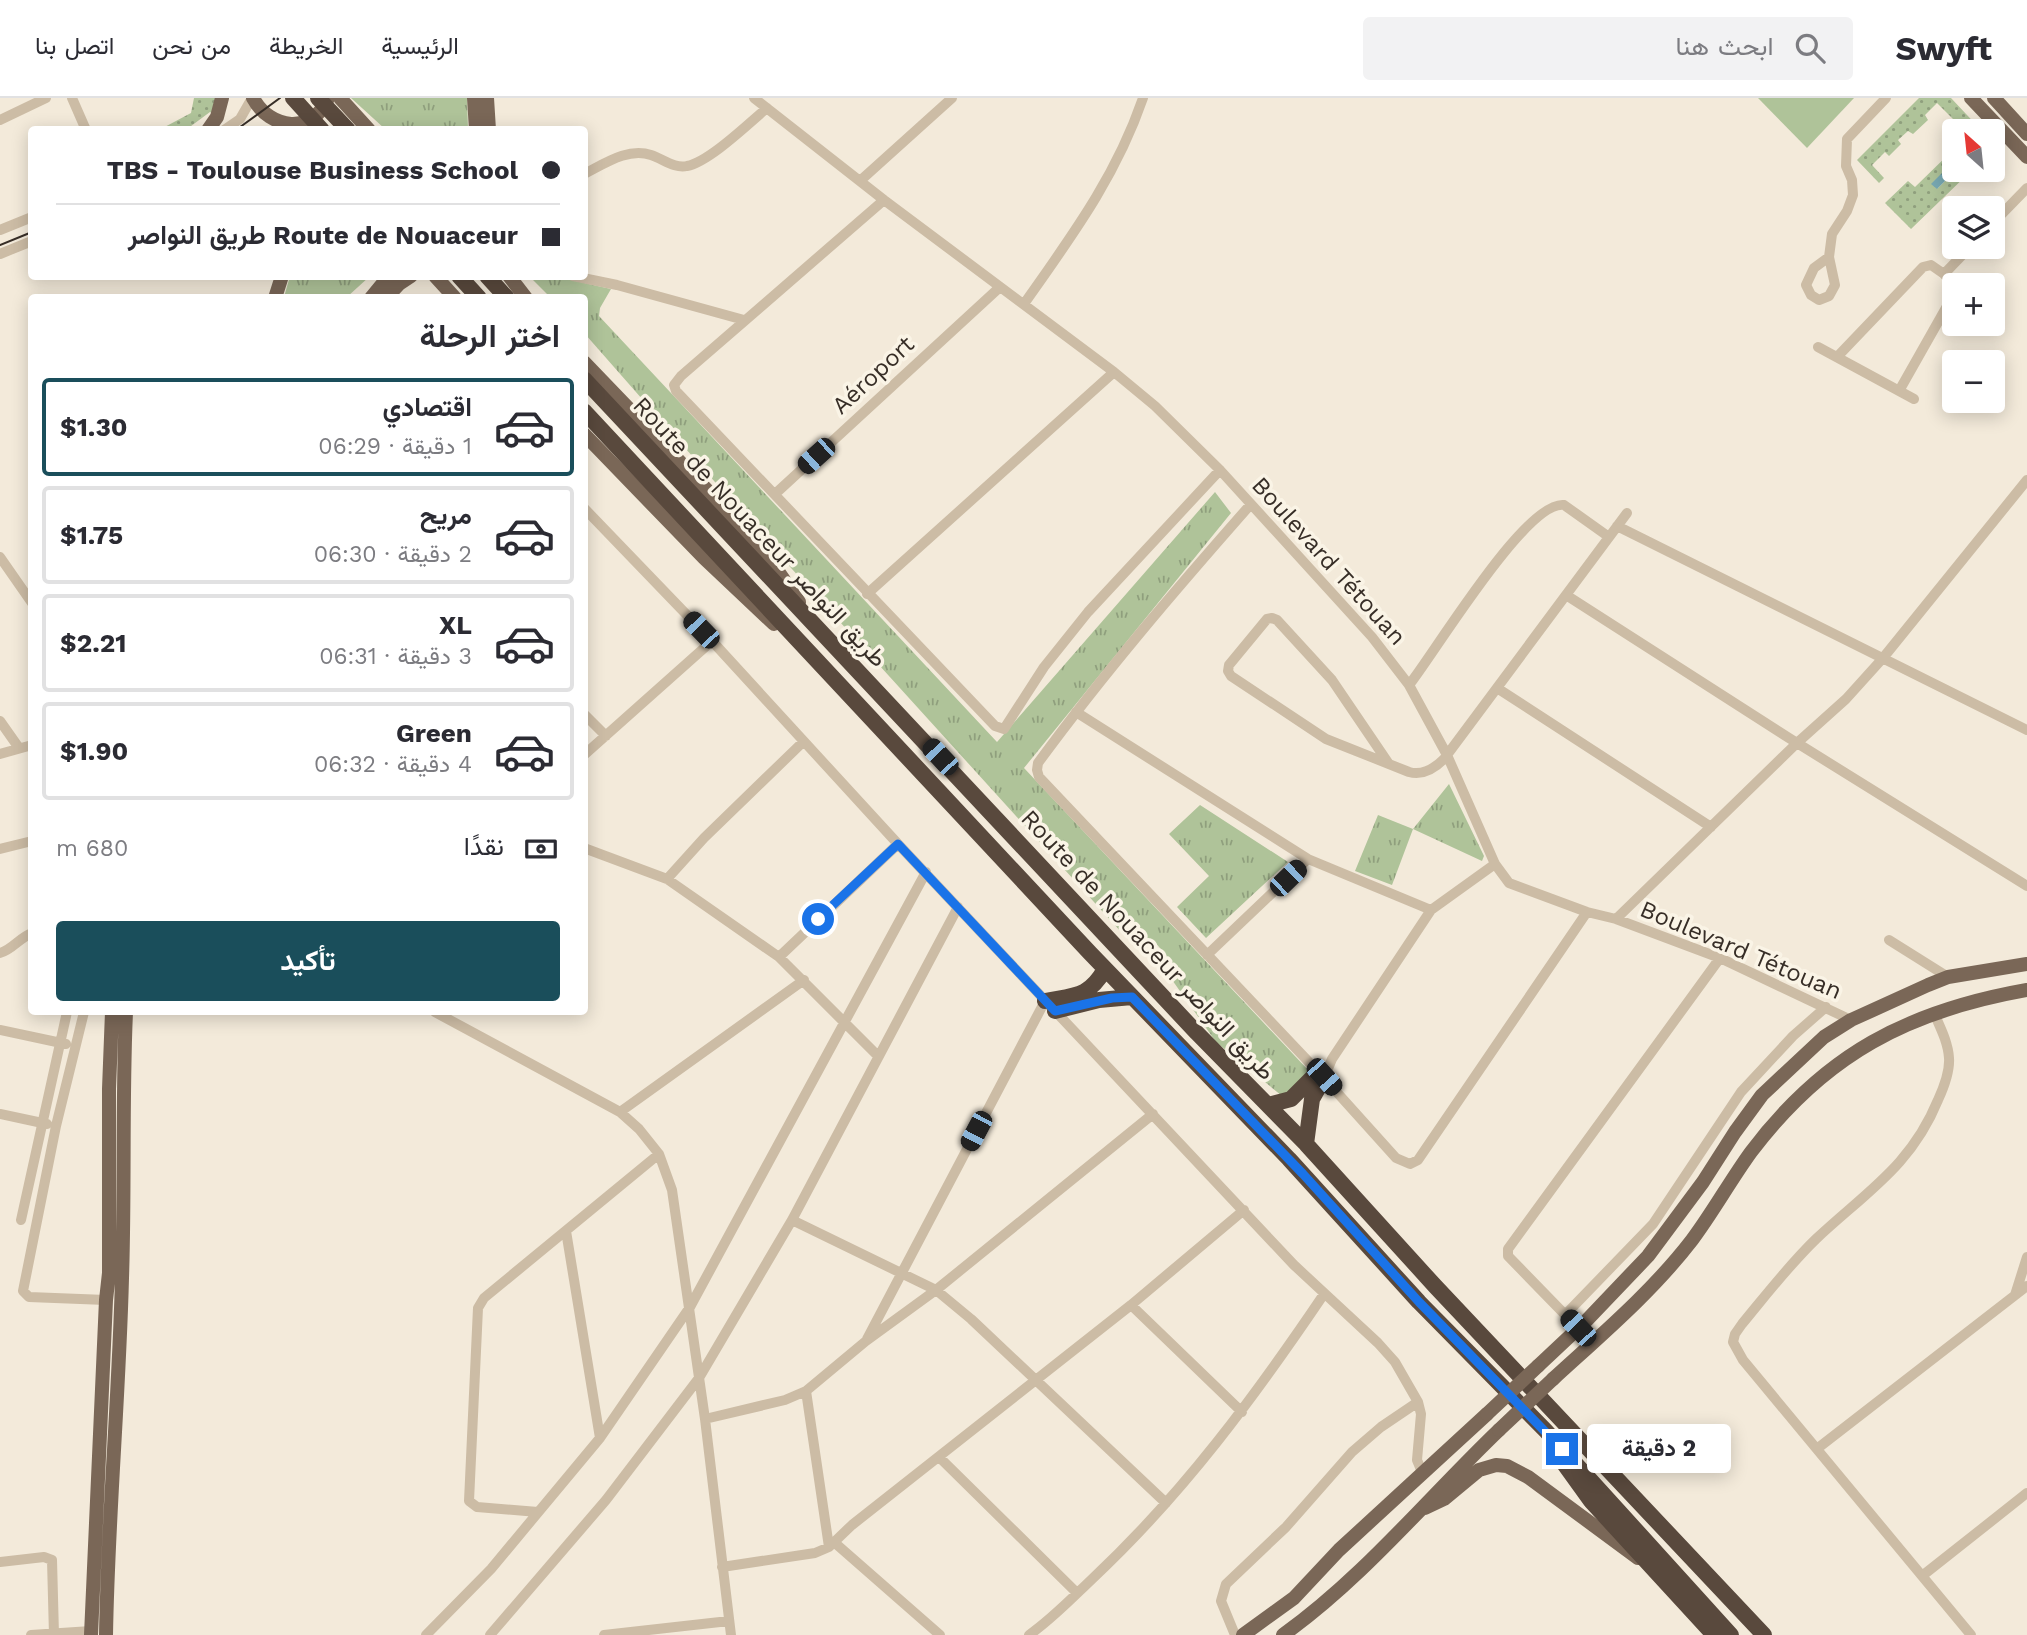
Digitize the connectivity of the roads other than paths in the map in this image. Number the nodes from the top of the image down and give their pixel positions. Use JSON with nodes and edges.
{"nodes":[{"id":1,"x":46,"y":98,"type":"edge"},
{"id":2,"x":72,"y":98,"type":"edge"},
{"id":3,"x":222,"y":98,"type":"edge"},
{"id":4,"x":253,"y":98,"type":"edge"},
{"id":5,"x":293,"y":98,"type":"edge"},
{"id":6,"x":318,"y":98,"type":"edge"},
{"id":7,"x":328,"y":98,"type":"edge"},
{"id":8,"x":340,"y":98,"type":"edge"},
{"id":9,"x":474,"y":98,"type":"edge"},
{"id":10,"x":487,"y":98,"type":"edge"},
{"id":11,"x":754,"y":98,"type":"edge"},
{"id":12,"x":951,"y":98,"type":"edge"},
{"id":13,"x":1143,"y":98,"type":"edge"},
{"id":14,"x":1886,"y":98,"type":"edge"},
{"id":15,"x":1971,"y":98,"type":"edge"},
{"id":16,"x":1994,"y":98,"type":"edge"},
{"id":17,"x":767,"y":108,"type":"junction"},
{"id":18,"x":0,"y":120,"type":"edge"},
{"id":19,"x":2025,"y":124,"type":"edge"},
{"id":20,"x":84,"y":126,"type":"edge"},
{"id":21,"x":211,"y":126,"type":"edge"},
{"id":22,"x":230,"y":126,"type":"edge"},
{"id":23,"x":286,"y":126,"type":"edge"},
{"id":24,"x":291,"y":126,"type":"edge"},
{"id":25,"x":318,"y":126,"type":"edge"},
{"id":26,"x":344,"y":126,"type":"edge"},
{"id":27,"x":365,"y":126,"type":"edge"},
{"id":28,"x":476,"y":126,"type":"edge"},
{"id":29,"x":489,"y":126,"type":"edge"},
{"id":30,"x":2027,"y":158,"type":"edge"},
{"id":31,"x":588,"y":172,"type":"edge"},
{"id":32,"x":861,"y":180,"type":"junction"},
{"id":33,"x":2027,"y":188,"type":"edge"},
{"id":34,"x":884,"y":200,"type":"junction"},
{"id":35,"x":2005,"y":211,"type":"edge"},
{"id":36,"x":28,"y":219,"type":"edge"},
{"id":37,"x":0,"y":230,"type":"edge"},
{"id":38,"x":28,"y":243,"type":"edge"},
{"id":39,"x":0,"y":254,"type":"edge"},
{"id":40,"x":1829,"y":257,"type":"dead end"},
{"id":41,"x":1958,"y":259,"type":"edge"},
{"id":42,"x":1943,"y":273,"type":"edge"},
{"id":43,"x":1945,"y":273,"type":"edge"},
{"id":44,"x":588,"y":279,"type":"edge"},
{"id":45,"x":386,"y":280,"type":"edge"},
{"id":46,"x":406,"y":280,"type":"edge"},
{"id":47,"x":439,"y":280,"type":"edge"},
{"id":48,"x":463,"y":280,"type":"edge"},
{"id":49,"x":491,"y":280,"type":"edge"},
{"id":50,"x":512,"y":280,"type":"edge"},
{"id":51,"x":1000,"y":287,"type":"junction"},
{"id":52,"x":374,"y":294,"type":"edge"},
{"id":53,"x":390,"y":294,"type":"edge"},
{"id":54,"x":451,"y":294,"type":"edge"},
{"id":55,"x":475,"y":294,"type":"edge"},
{"id":56,"x":503,"y":294,"type":"edge"},
{"id":57,"x":523,"y":294,"type":"edge"},
{"id":58,"x":1024,"y":304,"type":"junction"},
{"id":59,"x":1942,"y":315,"type":"edge"},
{"id":60,"x":744,"y":320,"type":"junction"},
{"id":61,"x":1818,"y":347,"type":"dead end"},
{"id":62,"x":1837,"y":357,"type":"junction"},
{"id":63,"x":588,"y":366,"type":"edge"},
{"id":64,"x":1114,"y":372,"type":"junction"},
{"id":65,"x":588,"y":383,"type":"edge"},
{"id":66,"x":1899,"y":391,"type":"junction"},
{"id":67,"x":1914,"y":399,"type":"dead end"},
{"id":68,"x":588,"y":415,"type":"edge"},
{"id":69,"x":588,"y":439,"type":"edge"},
{"id":70,"x":1220,"y":470,"type":"junction"},
{"id":71,"x":2027,"y":480,"type":"edge"},
{"id":72,"x":775,"y":494,"type":"junction"},
{"id":73,"x":1251,"y":504,"type":"junction"},
{"id":74,"x":588,"y":512,"type":"edge"},
{"id":75,"x":1627,"y":513,"type":"dead end"},
{"id":76,"x":1617,"y":526,"type":"junction"},
{"id":77,"x":1609,"y":537,"type":"junction"},
{"id":78,"x":0,"y":556,"type":"edge"},
{"id":79,"x":867,"y":594,"type":"junction"},
{"id":80,"x":1566,"y":595,"type":"junction"},
{"id":81,"x":28,"y":597,"type":"edge"},
{"id":82,"x":808,"y":615,"type":"junction"},
{"id":83,"x":794,"y":635,"type":"junction"},
{"id":84,"x":712,"y":641,"type":"junction"},
{"id":85,"x":1883,"y":658,"type":"junction"},
{"id":86,"x":1409,"y":685,"type":"junction"},
{"id":87,"x":1497,"y":688,"type":"junction"},
{"id":88,"x":1076,"y":712,"type":"junction"},
{"id":89,"x":588,"y":718,"type":"edge"},
{"id":90,"x":0,"y":721,"type":"edge"},
{"id":91,"x":2027,"y":730,"type":"edge"},
{"id":92,"x":606,"y":736,"type":"junction"},
{"id":93,"x":803,"y":742,"type":"junction"},
{"id":94,"x":1797,"y":743,"type":"junction"},
{"id":95,"x":28,"y":746,"type":"edge"},
{"id":96,"x":19,"y":748,"type":"junction"},
{"id":97,"x":588,"y":752,"type":"edge"},
{"id":98,"x":0,"y":754,"type":"edge"},
{"id":99,"x":1447,"y":755,"type":"junction"},
{"id":100,"x":1389,"y":764,"type":"junction"},
{"id":101,"x":1711,"y":827,"type":"junction"},
{"id":102,"x":28,"y":843,"type":"edge"},
{"id":103,"x":898,"y":844,"type":"junction"},
{"id":104,"x":0,"y":849,"type":"edge"},
{"id":105,"x":588,"y":849,"type":"edge"},
{"id":106,"x":1308,"y":859,"type":"junction"},
{"id":107,"x":1495,"y":864,"type":"junction"},
{"id":108,"x":926,"y":872,"type":"junction"},
{"id":109,"x":667,"y":879,"type":"junction"},
{"id":110,"x":2027,"y":886,"type":"edge"},
{"id":111,"x":958,"y":906,"type":"junction"},
{"id":112,"x":1431,"y":910,"type":"junction"},
{"id":113,"x":1587,"y":912,"type":"junction"},
{"id":114,"x":1616,"y":919,"type":"junction"},
{"id":115,"x":28,"y":934,"type":"edge"},
{"id":116,"x":1889,"y":940,"type":"dead end"},
{"id":117,"x":0,"y":953,"type":"edge"},
{"id":118,"x":1207,"y":955,"type":"junction"},
{"id":119,"x":779,"y":957,"type":"junction"},
{"id":120,"x":1720,"y":958,"type":"junction"},
{"id":121,"x":2027,"y":964,"type":"edge"},
{"id":122,"x":1105,"y":968,"type":"junction"},
{"id":123,"x":1948,"y":977,"type":"junction"},
{"id":124,"x":804,"y":980,"type":"junction"},
{"id":125,"x":2027,"y":990,"type":"edge"},
{"id":126,"x":1132,"y":997,"type":"junction"},
{"id":127,"x":1826,"y":1007,"type":"junction"},
{"id":128,"x":1046,"y":1008,"type":"junction"},
{"id":129,"x":1934,"y":1013,"type":"junction"},
{"id":130,"x":66,"y":1015,"type":"edge"},
{"id":131,"x":83,"y":1015,"type":"edge"},
{"id":132,"x":112,"y":1015,"type":"edge"},
{"id":133,"x":126,"y":1015,"type":"edge"},
{"id":134,"x":441,"y":1015,"type":"edge"},
{"id":135,"x":1851,"y":1020,"type":"junction"},
{"id":136,"x":846,"y":1022,"type":"junction"},
{"id":137,"x":0,"y":1030,"type":"edge"},
{"id":138,"x":60,"y":1042,"type":"junction"},
{"id":139,"x":76,"y":1047,"type":"junction"},
{"id":140,"x":878,"y":1056,"type":"junction"},
{"id":141,"x":1321,"y":1075,"type":"junction"},
{"id":142,"x":1268,"y":1105,"type":"junction"},
{"id":143,"x":620,"y":1112,"type":"junction"},
{"id":144,"x":0,"y":1114,"type":"edge"},
{"id":145,"x":1153,"y":1114,"type":"junction"},
{"id":146,"x":43,"y":1123,"type":"junction"},
{"id":147,"x":56,"y":1126,"type":"junction"},
{"id":148,"x":1306,"y":1144,"type":"junction"},
{"id":149,"x":659,"y":1154,"type":"junction"},
{"id":150,"x":1244,"y":1210,"type":"junction"},
{"id":151,"x":21,"y":1220,"type":"dead end"},
{"id":152,"x":792,"y":1220,"type":"junction"},
{"id":153,"x":566,"y":1231,"type":"junction"},
{"id":154,"x":2027,"y":1258,"type":"edge"},
{"id":155,"x":902,"y":1274,"type":"junction"},
{"id":156,"x":2027,"y":1286,"type":"edge"},
{"id":157,"x":936,"y":1290,"type":"junction"},
{"id":158,"x":1324,"y":1294,"type":"junction"},
{"id":159,"x":2015,"y":1295,"type":"junction"},
{"id":160,"x":106,"y":1300,"type":"junction"},
{"id":161,"x":1131,"y":1305,"type":"junction"},
{"id":162,"x":690,"y":1307,"type":"junction"},
{"id":163,"x":1565,"y":1315,"type":"junction"},
{"id":164,"x":1578,"y":1328,"type":"junction"},
{"id":165,"x":866,"y":1341,"type":"junction"},
{"id":166,"x":699,"y":1378,"type":"junction"},
{"id":167,"x":1035,"y":1381,"type":"junction"},
{"id":168,"x":806,"y":1391,"type":"junction"},
{"id":169,"x":1418,"y":1402,"type":"junction"},
{"id":170,"x":1242,"y":1412,"type":"junction"},
{"id":171,"x":705,"y":1419,"type":"junction"},
{"id":172,"x":1546,"y":1432,"type":"junction"},
{"id":173,"x":600,"y":1438,"type":"junction"},
{"id":174,"x":1818,"y":1448,"type":"junction"},
{"id":175,"x":940,"y":1458,"type":"junction"},
{"id":176,"x":1422,"y":1472,"type":"junction"},
{"id":177,"x":2027,"y":1493,"type":"edge"},
{"id":178,"x":1166,"y":1503,"type":"junction"},
{"id":179,"x":1420,"y":1509,"type":"junction"},
{"id":180,"x":538,"y":1512,"type":"junction"},
{"id":181,"x":832,"y":1545,"type":"junction"},
{"id":182,"x":0,"y":1562,"type":"edge"},
{"id":183,"x":1648,"y":1564,"type":"junction"},
{"id":184,"x":722,"y":1567,"type":"junction"},
{"id":185,"x":1922,"y":1576,"type":"junction"},
{"id":186,"x":1077,"y":1593,"type":"junction"},
{"id":187,"x":729,"y":1621,"type":"junction"},
{"id":188,"x":91,"y":1633,"type":"edge"},
{"id":189,"x":54,"y":1634,"type":"edge"},
{"id":190,"x":31,"y":1635,"type":"edge"},
{"id":191,"x":106,"y":1635,"type":"edge"},
{"id":192,"x":426,"y":1635,"type":"edge"},
{"id":193,"x":490,"y":1635,"type":"edge"},
{"id":194,"x":604,"y":1635,"type":"edge"},
{"id":195,"x":732,"y":1635,"type":"edge"},
{"id":196,"x":940,"y":1635,"type":"edge"},
{"id":197,"x":1029,"y":1635,"type":"edge"},
{"id":198,"x":1235,"y":1635,"type":"edge"},
{"id":199,"x":1243,"y":1635,"type":"edge"},
{"id":200,"x":1283,"y":1635,"type":"edge"},
{"id":201,"x":1714,"y":1635,"type":"edge"},
{"id":202,"x":1731,"y":1635,"type":"edge"},
{"id":203,"x":1764,"y":1635,"type":"edge"},
{"id":204,"x":1970,"y":1635,"type":"edge"}],
"edges":[{"from":1,"to":18,"type":"street"},
{"from":2,"to":20,"type":"street"},
{"from":3,"to":21,"type":"main road"},
{"from":4,"to":22,"type":"street"},
{"from":4,"to":23,"type":"main road"},
{"from":5,"to":25,"type":"highway","bridge":true},
{"from":6,"to":26,"type":"highway","bridge":true},
{"from":7,"to":24,"type":"main road"},
{"from":8,"to":27,"type":"main road"},
{"from":9,"to":28,"type":"main road"},
{"from":10,"to":29,"type":"main road"},
{"from":11,"to":17,"type":"street","name":"Boulevard Tétouan"},
{"from":12,"to":32,"type":"street"},
{"from":13,"to":58,"type":"street"},
{"from":14,"to":40,"type":"street"},
{"from":15,"to":30,"type":"main road"},
{"from":16,"to":19,"type":"main road"},
{"from":17,"to":31,"type":"street"},
{"from":17,"to":32,"type":"street","name":"Boulevard Tétouan"},
{"from":32,"to":34,"type":"street","name":"Boulevard Tétouan"},
{"from":33,"to":35,"type":"street"},
{"from":34,"to":51,"type":"street","name":"Boulevard Tétouan"},
{"from":34,"to":60,"type":"street"},
{"from":36,"to":37,"type":"street"},
{"from":38,"to":39,"type":"street"},
{"from":41,"to":43,"type":"street"},
{"from":42,"to":62,"type":"street"},
{"from":44,"to":60,"type":"street"},
{"from":45,"to":52,"type":"main road"},
{"from":46,"to":53,"type":"main road"},
{"from":47,"to":54,"type":"main road"},
{"from":48,"to":55,"type":"highway"},
{"from":49,"to":56,"type":"highway"},
{"from":50,"to":57,"type":"main road"},
{"from":51,"to":58,"type":"street","name":"Boulevard Tétouan"},
{"from":51,"to":72,"type":"street","name":"Aéroport"},
{"from":58,"to":64,"type":"street","name":"Boulevard Tétouan"},
{"from":59,"to":66,"type":"street"},
{"from":60,"to":72,"type":"street"},
{"from":61,"to":62,"type":"street"},
{"from":62,"to":66,"type":"street"},
{"from":63,"to":82,"type":"main road"},
{"from":64,"to":70,"type":"street","name":"Boulevard Tétouan"},
{"from":64,"to":79,"type":"street"},
{"from":65,"to":82,"type":"highway","name":"Route de Nouaceur طريق النواصر"},
{"from":66,"to":67,"type":"street"},
{"from":68,"to":83,"type":"highway","name":"Route de Nouaceur طريق النواصر"},
{"from":69,"to":83,"type":"main road"},
{"from":70,"to":73,"type":"street","name":"Boulevard Tétouan"},
{"from":70,"to":79,"type":"street"},
{"from":71,"to":85,"type":"street"},
{"from":72,"to":79,"type":"street"},
{"from":73,"to":86,"type":"street","name":"Boulevard Tétouan"},
{"from":73,"to":88,"type":"street"},
{"from":74,"to":84,"type":"street"},
{"from":75,"to":76,"type":"street"},
{"from":76,"to":77,"type":"street"},
{"from":76,"to":85,"type":"street"},
{"from":77,"to":80,"type":"street"},
{"from":77,"to":86,"type":"street"},
{"from":78,"to":81,"type":"street"},
{"from":80,"to":87,"type":"street"},
{"from":80,"to":94,"type":"street"},
{"from":82,"to":142,"type":"highway","name":"Route de Nouaceur طريق النواصر"},
{"from":83,"to":122,"type":"highway","name":"Route de Nouaceur طريق النواصر"},
{"from":84,"to":92,"type":"street"},
{"from":84,"to":93,"type":"street"},
{"from":85,"to":91,"type":"street"},
{"from":85,"to":94,"type":"street"},
{"from":86,"to":99,"type":"street","name":"Boulevard Tétouan"},
{"from":87,"to":99,"type":"street"},
{"from":87,"to":101,"type":"street"},
{"from":88,"to":106,"type":"street"},
{"from":88,"to":118,"type":"street"},
{"from":89,"to":92,"type":"street"},
{"from":90,"to":96,"type":"street"},
{"from":92,"to":97,"type":"street"},
{"from":93,"to":103,"type":"street"},
{"from":93,"to":109,"type":"street"},
{"from":94,"to":101,"type":"street"},
{"from":94,"to":110,"type":"street"},
{"from":95,"to":96,"type":"street"},
{"from":96,"to":98,"type":"street"},
{"from":99,"to":100,"type":"street"},
{"from":99,"to":107,"type":"street","name":"Boulevard Tétouan"},
{"from":100,"to":100,"type":"street"},
{"from":101,"to":114,"type":"street"},
{"from":102,"to":104,"type":"street"},
{"from":103,"to":108,"type":"street"},
{"from":103,"to":119,"type":"street"},
{"from":105,"to":109,"type":"street"},
{"from":106,"to":112,"type":"street"},
{"from":106,"to":118,"type":"street"},
{"from":107,"to":112,"type":"street"},
{"from":107,"to":113,"type":"street","name":"Boulevard Tétouan"},
{"from":108,"to":111,"type":"street"},
{"from":108,"to":136,"type":"street"},
{"from":109,"to":119,"type":"street"},
{"from":111,"to":128,"type":"street"},
{"from":111,"to":140,"type":"street"},
{"from":112,"to":141,"type":"street"},
{"from":113,"to":114,"type":"street","name":"Boulevard Tétouan"},
{"from":113,"to":141,"type":"street"},
{"from":114,"to":120,"type":"street","name":"Boulevard Tétouan"},
{"from":115,"to":117,"type":"street"},
{"from":116,"to":123,"type":"street"},
{"from":118,"to":141,"type":"street"},
{"from":119,"to":124,"type":"street"},
{"from":120,"to":127,"type":"street","name":"Boulevard Tétouan"},
{"from":120,"to":163,"type":"street"},
{"from":121,"to":123,"type":"main road"},
{"from":122,"to":126,"type":"highway","name":"Route de Nouaceur طريق النواصر"},
{"from":122,"to":128,"type":"highway"},
{"from":123,"to":135,"type":"main road"},
{"from":124,"to":136,"type":"street"},
{"from":124,"to":143,"type":"street"},
{"from":125,"to":129,"type":"main road"},
{"from":126,"to":128,"type":"highway"},
{"from":126,"to":172,"type":"highway","name":"Route de Nouaceur طريق النواصر"},
{"from":127,"to":135,"type":"street","name":"Boulevard Tétouan"},
{"from":127,"to":163,"type":"street"},
{"from":128,"to":145,"type":"street"},
{"from":128,"to":155,"type":"street"},
{"from":129,"to":174,"type":"street"},
{"from":129,"to":179,"type":"main road","bridge":true},
{"from":130,"to":138,"type":"street"},
{"from":131,"to":139,"type":"street"},
{"from":132,"to":160,"type":"main road"},
{"from":133,"to":191,"type":"main road"},
{"from":134,"to":143,"type":"street"},
{"from":135,"to":164,"type":"main road"},
{"from":136,"to":140,"type":"street"},
{"from":136,"to":162,"type":"street"},
{"from":137,"to":138,"type":"street"},
{"from":138,"to":139,"type":"street"},
{"from":138,"to":146,"type":"street"},
{"from":139,"to":147,"type":"street"},
{"from":140,"to":152,"type":"street"},
{"from":141,"to":142,"type":"highway"},
{"from":141,"to":148,"type":"highway"},
{"from":142,"to":148,"type":"highway","name":"Route de Nouaceur طريق النواصر"},
{"from":143,"to":149,"type":"street"},
{"from":144,"to":146,"type":"street"},
{"from":145,"to":150,"type":"street"},
{"from":145,"to":157,"type":"street"},
{"from":146,"to":147,"type":"street"},
{"from":146,"to":151,"type":"street"},
{"from":147,"to":160,"type":"street"},
{"from":148,"to":203,"type":"highway","name":"Route de Nouaceur طريق النواصر"},
{"from":149,"to":153,"type":"street"},
{"from":149,"to":162,"type":"street"},
{"from":150,"to":158,"type":"street"},
{"from":150,"to":161,"type":"street"},
{"from":152,"to":155,"type":"street"},
{"from":152,"to":166,"type":"street"},
{"from":153,"to":173,"type":"street"},
{"from":153,"to":180,"type":"street"},
{"from":154,"to":159,"type":"street"},
{"from":155,"to":157,"type":"street"},
{"from":155,"to":165,"type":"street"},
{"from":156,"to":159,"type":"street"},
{"from":157,"to":165,"type":"street"},
{"from":157,"to":167,"type":"street"},
{"from":158,"to":169,"type":"street"},
{"from":158,"to":170,"type":"street"},
{"from":159,"to":174,"type":"street"},
{"from":160,"to":188,"type":"main road"},
{"from":161,"to":167,"type":"street"},
{"from":161,"to":170,"type":"street"},
{"from":162,"to":166,"type":"street"},
{"from":162,"to":173,"type":"street"},
{"from":163,"to":164,"type":"street"},
{"from":164,"to":176,"type":"main road","bridge":true},
{"from":165,"to":168,"type":"street"},
{"from":166,"to":171,"type":"street"},
{"from":166,"to":193,"type":"street"},
{"from":167,"to":175,"type":"street"},
{"from":167,"to":178,"type":"street"},
{"from":168,"to":171,"type":"street"},
{"from":168,"to":181,"type":"street"},
{"from":169,"to":176,"type":"street"},
{"from":169,"to":198,"type":"street"},
{"from":170,"to":178,"type":"street"},
{"from":171,"to":184,"type":"street"},
{"from":172,"to":183,"type":"highway"},
{"from":172,"to":202,"type":"highway","name":"Route de Nouaceur طريق النواصر"},
{"from":173,"to":180,"type":"street"},
{"from":174,"to":185,"type":"street"},
{"from":175,"to":181,"type":"street"},
{"from":175,"to":186,"type":"street"},
{"from":176,"to":199,"type":"main road"},
{"from":177,"to":185,"type":"street"},
{"from":178,"to":186,"type":"street"},
{"from":179,"to":183,"type":"main road"},
{"from":179,"to":200,"type":"main road"},
{"from":180,"to":192,"type":"street"},
{"from":181,"to":184,"type":"street"},
{"from":181,"to":196,"type":"street"},
{"from":182,"to":189,"type":"street"},
{"from":183,"to":201,"type":"highway"},
{"from":184,"to":187,"type":"street"},
{"from":185,"to":204,"type":"street"},
{"from":186,"to":197,"type":"street"},
{"from":187,"to":194,"type":"street"},
{"from":187,"to":195,"type":"street"},
{"from":188,"to":189,"type":"street"},
{"from":189,"to":190,"type":"street"}]}
